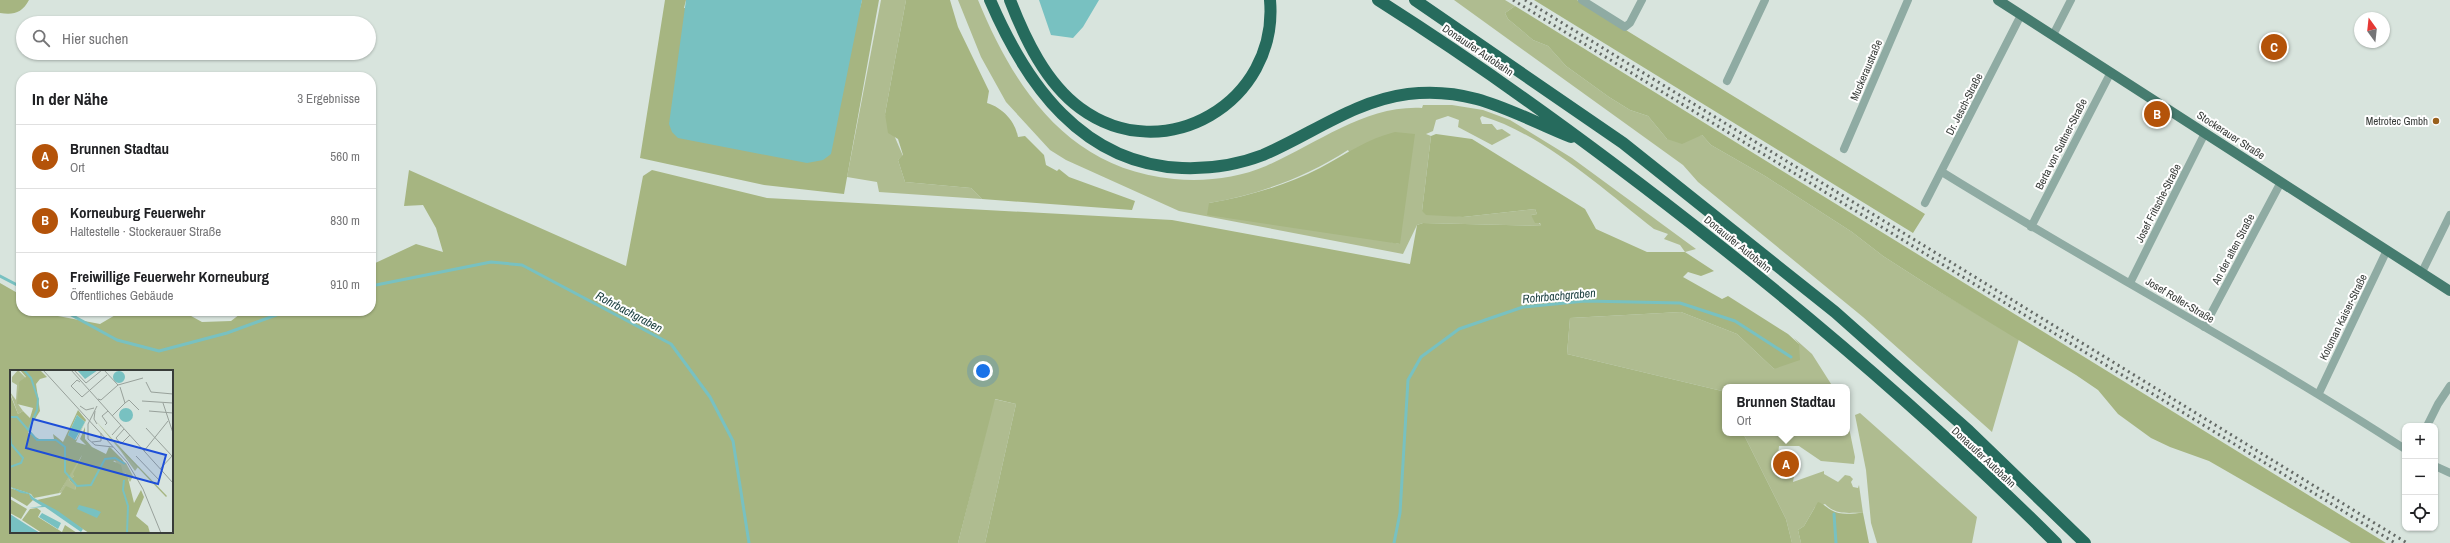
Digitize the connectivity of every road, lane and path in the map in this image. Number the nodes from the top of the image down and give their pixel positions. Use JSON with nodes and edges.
{"nodes":[{"id":1,"x":990,"y":0,"type":"edge"},
{"id":2,"x":1010,"y":0,"type":"edge"},
{"id":3,"x":1270,"y":0,"type":"edge"},
{"id":4,"x":1378,"y":0,"type":"edge"},
{"id":5,"x":1415,"y":0,"type":"edge"},
{"id":6,"x":1582,"y":0,"type":"edge"},
{"id":7,"x":1642,"y":0,"type":"edge"},
{"id":8,"x":1765,"y":0,"type":"edge"},
{"id":9,"x":1908,"y":0,"type":"edge"},
{"id":10,"x":1998,"y":0,"type":"edge"},
{"id":11,"x":2071,"y":0,"type":"edge"},
{"id":12,"x":2021,"y":15,"type":"junction"},
{"id":13,"x":2053,"y":35,"type":"junction"},
{"id":14,"x":2111,"y":72,"type":"junction"},
{"id":15,"x":1727,"y":81,"type":"dead end"},
{"id":16,"x":2205,"y":133,"type":"junction"},
{"id":17,"x":1587,"y":143,"type":"junction"},
{"id":18,"x":1844,"y":148,"type":"dead end"},
{"id":19,"x":1942,"y":172,"type":"junction"},
{"id":20,"x":2281,"y":182,"type":"junction"},
{"id":21,"x":1925,"y":203,"type":"dead end"},
{"id":22,"x":2450,"y":215,"type":"edge"},
{"id":23,"x":2031,"y":227,"type":"junction"},
{"id":24,"x":2387,"y":250,"type":"junction"},
{"id":25,"x":2422,"y":272,"type":"junction"},
{"id":26,"x":2130,"y":283,"type":"junction"},
{"id":27,"x":2450,"y":291,"type":"edge"},
{"id":28,"x":2204,"y":327,"type":"junction"},
{"id":29,"x":2450,"y":386,"type":"edge"},
{"id":30,"x":2319,"y":393,"type":"junction"},
{"id":31,"x":2429,"y":423,"type":"edge"},
{"id":32,"x":2402,"y":447,"type":"edge"},
{"id":33,"x":2438,"y":468,"type":"edge"},
{"id":34,"x":2450,"y":474,"type":"edge"},
{"id":35,"x":2056,"y":543,"type":"edge"},
{"id":36,"x":2085,"y":543,"type":"edge"}],
"edges":[{"from":1,"to":17,"type":"highway"},
{"from":2,"to":3,"type":"highway"},
{"from":4,"to":17,"type":"highway","name":"Donauufer Autobahn"},
{"from":5,"to":36,"type":"highway","name":"Donauufer Autobahn"},
{"from":6,"to":7,"type":"street"},
{"from":8,"to":15,"type":"street"},
{"from":9,"to":18,"type":"street","name":"Muckeraustraße"},
{"from":10,"to":12,"type":"main road","name":"Stockerauer Straße"},
{"from":11,"to":13,"type":"street"},
{"from":12,"to":13,"type":"main road","name":"Stockerauer Straße"},
{"from":12,"to":19,"type":"street","name":"Dr. Jesch-Straße"},
{"from":13,"to":14,"type":"main road","name":"Stockerauer Straße"},
{"from":14,"to":16,"type":"main road","name":"Stockerauer Straße"},
{"from":14,"to":23,"type":"street","name":"Berta von Suttner-Straße"},
{"from":16,"to":20,"type":"main road","name":"Stockerauer Straße"},
{"from":16,"to":26,"type":"street","name":"Josef Fritsche-Straße"},
{"from":17,"to":35,"type":"highway","name":"Donauufer Autobahn"},
{"from":19,"to":21,"type":"street","name":"Dr. Jesch-Straße"},
{"from":19,"to":23,"type":"street","name":"Josef Roller-Straße"},
{"from":20,"to":24,"type":"main road","name":"Stockerauer Straße"},
{"from":20,"to":28,"type":"street","name":"An der alten Straße"},
{"from":22,"to":25,"type":"street"},
{"from":23,"to":26,"type":"street","name":"Josef Roller-Straße"},
{"from":24,"to":25,"type":"main road","name":"Stockerauer Straße"},
{"from":24,"to":30,"type":"street","name":"Koloman Kaiser-Straße"},
{"from":25,"to":27,"type":"main road","name":"Stockerauer Straße"},
{"from":26,"to":28,"type":"street","name":"Josef Roller-Straße"},
{"from":28,"to":30,"type":"street","name":"Josef Roller-Straße"},
{"from":29,"to":31,"type":"street"},
{"from":30,"to":32,"type":"street","name":"Josef Roller-Straße"},
{"from":33,"to":34,"type":"street"}]}
